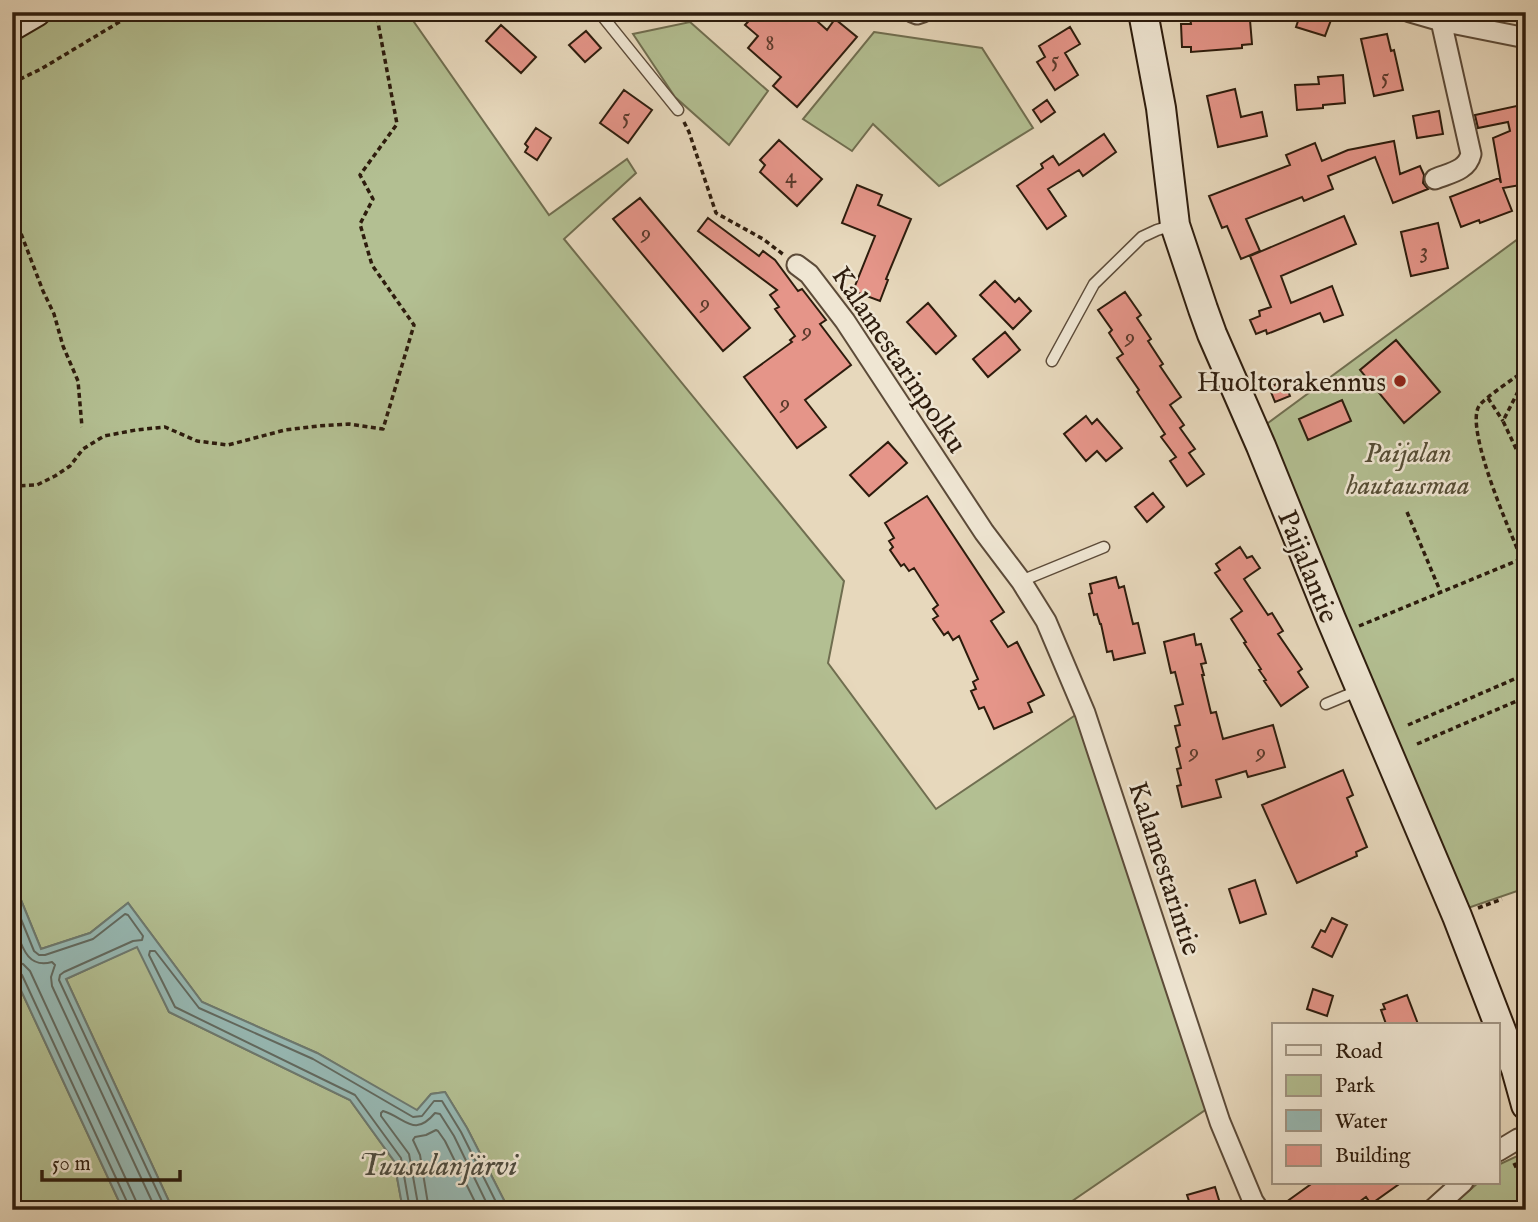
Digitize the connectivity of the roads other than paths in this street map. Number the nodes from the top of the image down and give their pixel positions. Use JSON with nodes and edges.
{"nodes":[{"id":1,"x":36,"y":12,"type":"edge"},
{"id":2,"x":599,"y":12,"type":"edge"},
{"id":3,"x":912,"y":12,"type":"edge"},
{"id":4,"x":923,"y":12,"type":"edge"},
{"id":5,"x":1143,"y":12,"type":"edge"},
{"id":6,"x":1410,"y":12,"type":"edge"},
{"id":7,"x":1441,"y":21,"type":"junction"},
{"id":8,"x":12,"y":26,"type":"edge"},
{"id":9,"x":1526,"y":38,"type":"edge"},
{"id":10,"x":678,"y":110,"type":"road end"},
{"id":11,"x":1435,"y":178,"type":"dead end"},
{"id":12,"x":1175,"y":225,"type":"junction"},
{"id":13,"x":797,"y":265,"type":"road end"},
{"id":14,"x":1052,"y":362,"type":"dead end"},
{"id":15,"x":1104,"y":547,"type":"dead end"},
{"id":16,"x":1000,"y":553,"type":"joint"},
{"id":17,"x":1021,"y":581,"type":"junction"},
{"id":18,"x":1361,"y":690,"type":"junction"},
{"id":19,"x":1326,"y":704,"type":"dead end"},
{"id":20,"x":1498,"y":1023,"type":"edge"},
{"id":21,"x":1500,"y":1028,"type":"edge"},
{"id":22,"x":1526,"y":1105,"type":"edge"},
{"id":23,"x":1526,"y":1138,"type":"edge"},
{"id":24,"x":1505,"y":1156,"type":"edge"},
{"id":25,"x":1461,"y":1184,"type":"edge"},
{"id":26,"x":1259,"y":1210,"type":"edge"},
{"id":27,"x":1432,"y":1210,"type":"edge"}],
"edges":[{"from":1,"to":8,"type":"street"},
{"from":2,"to":10,"type":"lane"},
{"from":3,"to":4,"type":"street"},
{"from":5,"to":12,"type":"street","name":"Paijalantie"},
{"from":6,"to":7,"type":"street"},
{"from":7,"to":9,"type":"street"},
{"from":7,"to":11,"type":"street"},
{"from":12,"to":14,"type":"lane"},
{"from":12,"to":18,"type":"street","name":"Paijalantie"},
{"from":13,"to":16,"type":"street","name":"Kalamestarinpolku"},
{"from":15,"to":17,"type":"lane"},
{"from":16,"to":17,"type":"street","name":"Kalamestarintie"},
{"from":17,"to":26,"type":"street","name":"Kalamestarintie"},
{"from":18,"to":19,"type":"lane"},
{"from":18,"to":20,"type":"street","name":"Paijalantie"},
{"from":21,"to":22,"type":"street","name":"Paijalantie"},
{"from":23,"to":24,"type":"street"},
{"from":25,"to":27,"type":"street"}]}
